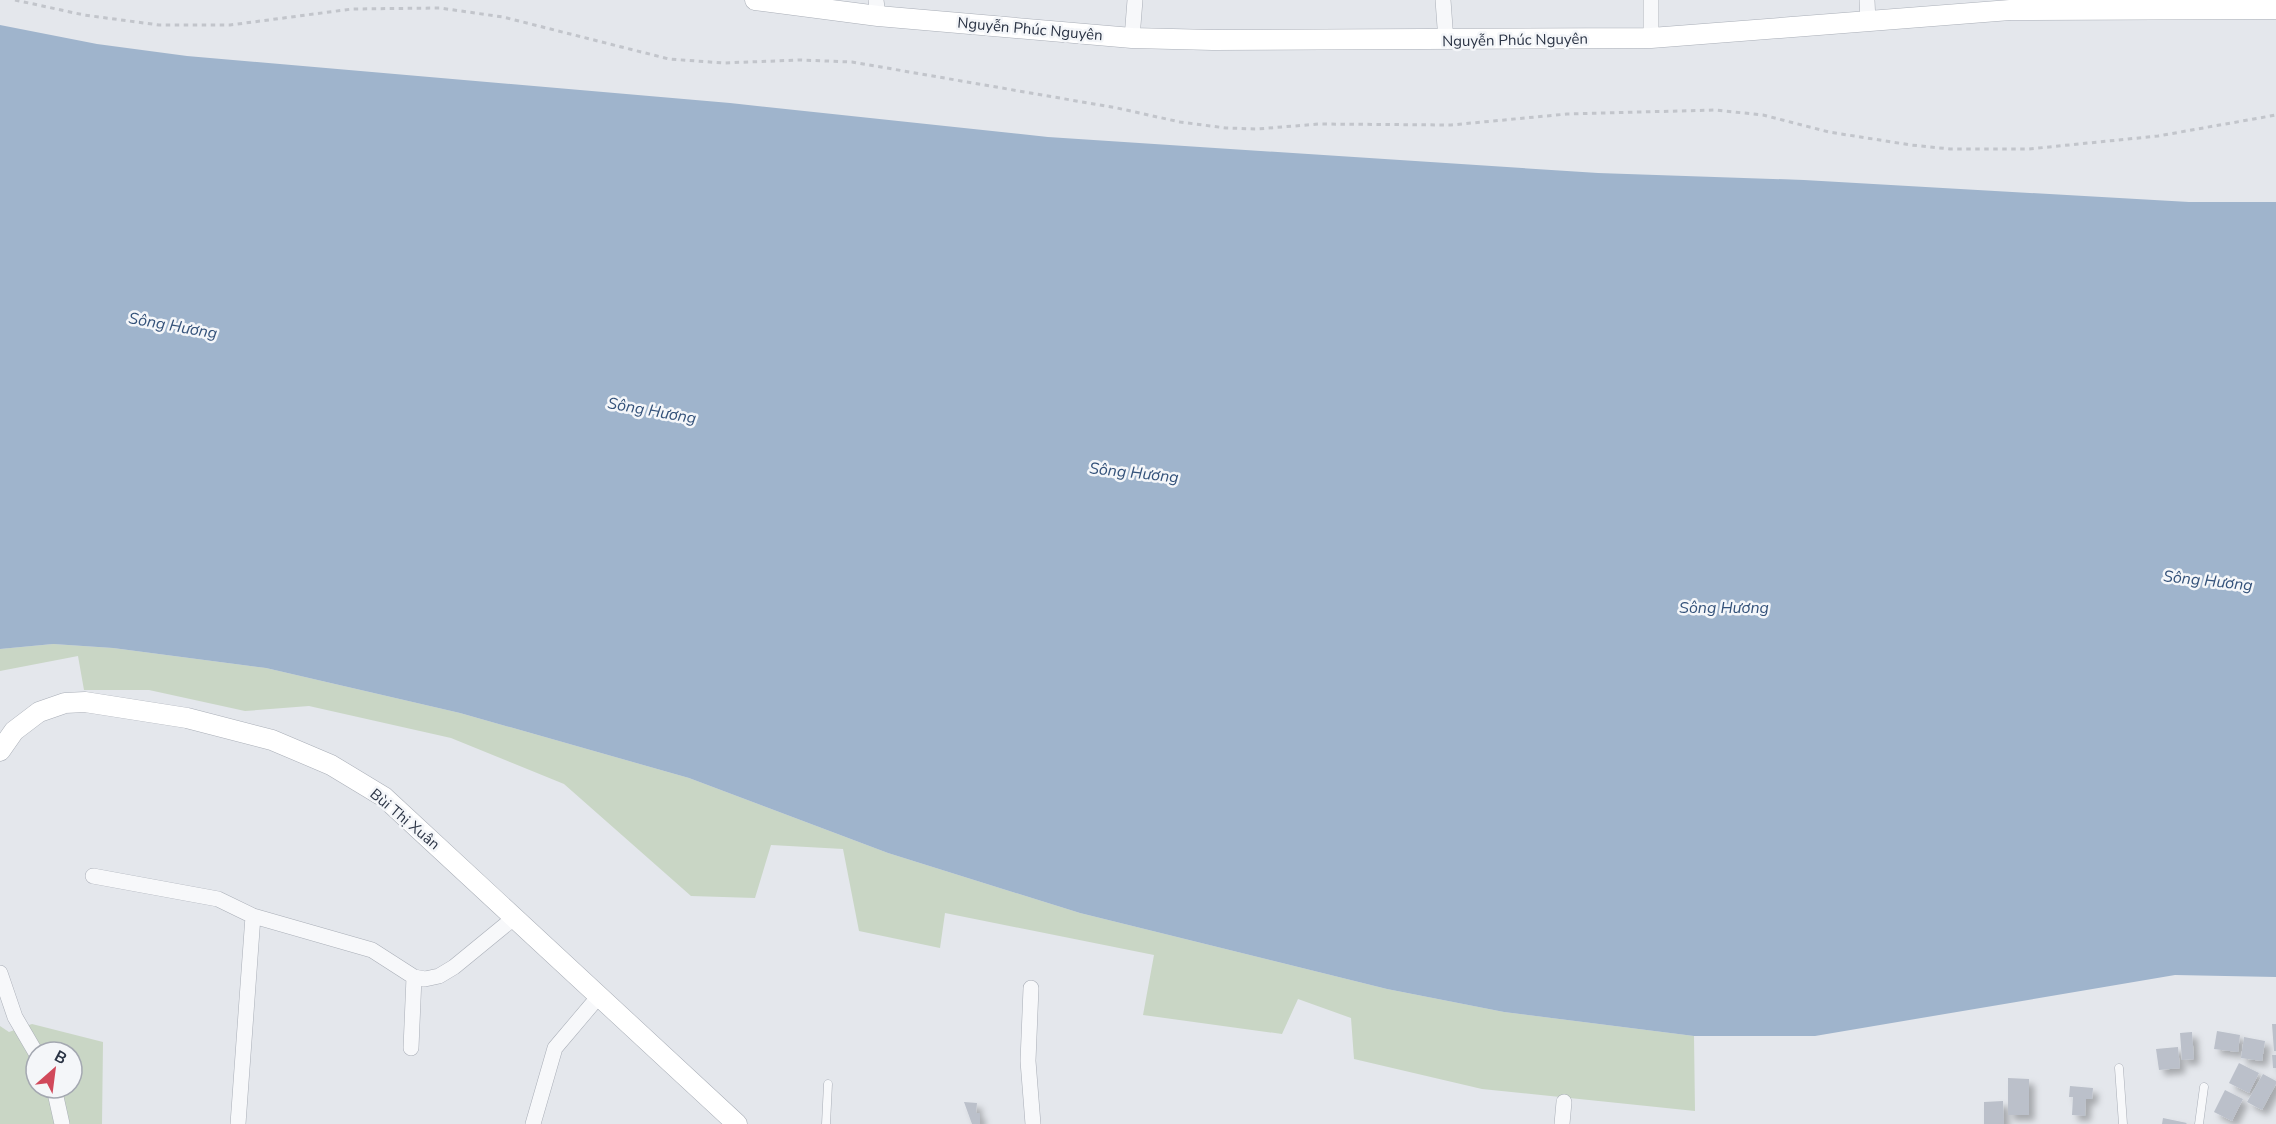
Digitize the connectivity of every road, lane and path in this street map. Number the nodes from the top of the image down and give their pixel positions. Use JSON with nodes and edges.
{"nodes":[{"id":1,"x":15,"y":0,"type":"edge"},
{"id":2,"x":755,"y":0,"type":"edge"},
{"id":3,"x":1135,"y":0,"type":"edge"},
{"id":4,"x":1443,"y":0,"type":"edge"},
{"id":5,"x":1651,"y":0,"type":"edge"},
{"id":6,"x":1867,"y":0,"type":"edge"},
{"id":7,"x":2244,"y":4,"type":"edge"},
{"id":8,"x":2010,"y":5,"type":"edge"},
{"id":9,"x":877,"y":8,"type":"edge"},
{"id":10,"x":2276,"y":9,"type":"edge"},
{"id":11,"x":1868,"y":22,"type":"junction"},
{"id":12,"x":1132,"y":38,"type":"junction"},
{"id":13,"x":1651,"y":39,"type":"junction"},
{"id":14,"x":1446,"y":41,"type":"junction"},
{"id":15,"x":2276,"y":115,"type":"edge"},
{"id":16,"x":0,"y":751,"type":"edge"},
{"id":17,"x":93,"y":876,"type":"dead end"},
{"id":18,"x":253,"y":916,"type":"junction"},
{"id":19,"x":515,"y":917,"type":"junction"},
{"id":20,"x":0,"y":973,"type":"edge"},
{"id":21,"x":414,"y":977,"type":"junction"},
{"id":22,"x":1031,"y":988,"type":"dead end"},
{"id":23,"x":599,"y":996,"type":"junction"},
{"id":24,"x":28,"y":1040,"type":"edge"},
{"id":25,"x":411,"y":1048,"type":"dead end"},
{"id":26,"x":2120,"y":1068,"type":"dead end"},
{"id":27,"x":828,"y":1084,"type":"dead end"},
{"id":28,"x":2204,"y":1087,"type":"dead end"},
{"id":29,"x":57,"y":1100,"type":"edge"},
{"id":30,"x":1564,"y":1102,"type":"dead end"},
{"id":31,"x":63,"y":1124,"type":"edge"},
{"id":32,"x":238,"y":1124,"type":"edge"},
{"id":33,"x":533,"y":1124,"type":"edge"},
{"id":34,"x":737,"y":1124,"type":"edge"},
{"id":35,"x":826,"y":1124,"type":"edge"},
{"id":36,"x":1033,"y":1124,"type":"edge"},
{"id":37,"x":1562,"y":1124,"type":"edge"},
{"id":38,"x":2123,"y":1124,"type":"edge"},
{"id":39,"x":2199,"y":1124,"type":"edge"}],
"edges":[{"from":1,"to":15,"type":"path"},
{"from":2,"to":9,"type":"main road","name":"Nguyễn Phúc Nguyên"},
{"from":3,"to":12,"type":"street"},
{"from":4,"to":14,"type":"street"},
{"from":5,"to":13,"type":"street"},
{"from":6,"to":11,"type":"street"},
{"from":7,"to":8,"type":"main road","name":"Nguyễn Phúc Nguyên"},
{"from":7,"to":10,"type":"main road","name":"Nguyễn Phúc Nguyên"},
{"from":8,"to":11,"type":"main road","name":"Nguyễn Phúc Nguyên"},
{"from":9,"to":12,"type":"main road","name":"Nguyễn Phúc Nguyên"},
{"from":11,"to":13,"type":"main road","name":"Nguyễn Phúc Nguyên"},
{"from":12,"to":14,"type":"main road","name":"Nguyễn Phúc Nguyên"},
{"from":13,"to":14,"type":"main road","name":"Nguyễn Phúc Nguyên"},
{"from":16,"to":19,"type":"main road","name":"Bùi Thị Xuân"},
{"from":17,"to":18,"type":"street"},
{"from":18,"to":21,"type":"street"},
{"from":18,"to":32,"type":"street"},
{"from":19,"to":21,"type":"street"},
{"from":19,"to":23,"type":"main road","name":"Bùi Thị Xuân"},
{"from":20,"to":24,"type":"street"},
{"from":21,"to":25,"type":"street"},
{"from":22,"to":36,"type":"street"},
{"from":23,"to":33,"type":"street"},
{"from":23,"to":34,"type":"main road","name":"Bùi Thị Xuân"},
{"from":26,"to":38,"type":"lane"},
{"from":27,"to":35,"type":"lane"},
{"from":28,"to":39,"type":"lane"},
{"from":29,"to":31,"type":"street"},
{"from":30,"to":37,"type":"street"}]}
